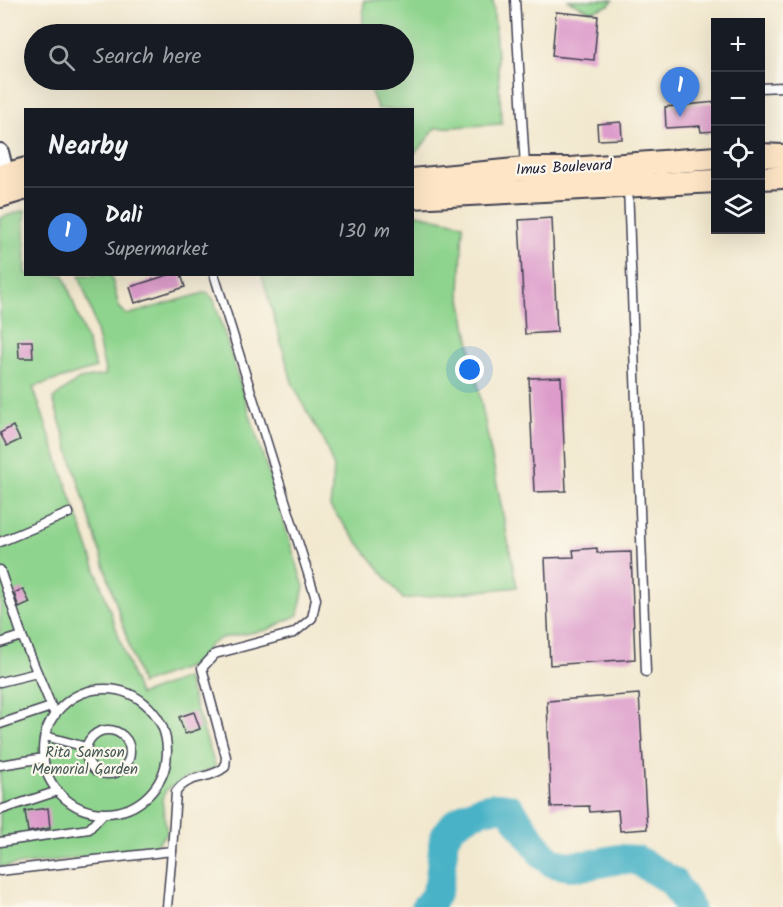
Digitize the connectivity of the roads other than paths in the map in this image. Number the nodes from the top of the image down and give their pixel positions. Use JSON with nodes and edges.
{"nodes":[{"id":1,"x":515,"y":0,"type":"edge"},
{"id":2,"x":783,"y":87,"type":"edge"},
{"id":3,"x":765,"y":88,"type":"edge"},
{"id":4,"x":0,"y":152,"type":"edge"},
{"id":5,"x":765,"y":155,"type":"edge"},
{"id":6,"x":783,"y":156,"type":"edge"},
{"id":7,"x":711,"y":158,"type":"edge"},
{"id":8,"x":627,"y":164,"type":"junction"},
{"id":9,"x":783,"y":177,"type":"edge"},
{"id":10,"x":765,"y":178,"type":"edge"},
{"id":11,"x":414,"y":180,"type":"edge"},
{"id":12,"x":525,"y":180,"type":"junction"},
{"id":13,"x":711,"y":181,"type":"edge"},
{"id":14,"x":11,"y":183,"type":"edge"},
{"id":15,"x":628,"y":187,"type":"junction"},
{"id":16,"x":414,"y":197,"type":"edge"},
{"id":17,"x":215,"y":276,"type":"edge"},
{"id":18,"x":69,"y":513,"type":"dead end"},
{"id":19,"x":0,"y":542,"type":"edge"},
{"id":20,"x":0,"y":570,"type":"edge"},
{"id":21,"x":22,"y":636,"type":"junction"},
{"id":22,"x":0,"y":643,"type":"edge"},
{"id":23,"x":646,"y":672,"type":"dead end"},
{"id":24,"x":37,"y":673,"type":"junction"},
{"id":25,"x":0,"y":682,"type":"edge"},
{"id":26,"x":53,"y":711,"type":"junction"},
{"id":27,"x":0,"y":724,"type":"edge"},
{"id":28,"x":45,"y":736,"type":"junction"},
{"id":29,"x":86,"y":747,"type":"junction"},
{"id":30,"x":44,"y":758,"type":"junction"},
{"id":31,"x":0,"y":765,"type":"edge"},
{"id":32,"x":58,"y":791,"type":"junction"},
{"id":33,"x":0,"y":810,"type":"edge"},
{"id":34,"x":103,"y":814,"type":"junction"},
{"id":35,"x":0,"y":842,"type":"edge"},
{"id":36,"x":172,"y":851,"type":"junction"},
{"id":37,"x":0,"y":871,"type":"edge"},
{"id":38,"x":167,"y":907,"type":"edge"}],
"edges":[{"from":1,"to":12,"type":"lane"},
{"from":2,"to":3,"type":"lane"},
{"from":4,"to":14,"type":"street"},
{"from":5,"to":6,"type":"main road"},
{"from":7,"to":8,"type":"main road","name":"Imus Boulevard"},
{"from":8,"to":12,"type":"main road","name":"Imus Boulevard"},
{"from":8,"to":15,"type":"lane"},
{"from":9,"to":10,"type":"main road"},
{"from":11,"to":12,"type":"main road","name":"Imus Boulevard"},
{"from":12,"to":15,"type":"main road","name":"Imus Boulevard"},
{"from":12,"to":16,"type":"main road","name":"Imus Boulevard"},
{"from":13,"to":15,"type":"main road","name":"Imus Boulevard"},
{"from":15,"to":23,"type":"lane"},
{"from":17,"to":36,"type":"lane"},
{"from":18,"to":19,"type":"lane"},
{"from":20,"to":21,"type":"lane"},
{"from":21,"to":22,"type":"lane"},
{"from":21,"to":24,"type":"lane"},
{"from":24,"to":25,"type":"lane"},
{"from":24,"to":26,"type":"lane"},
{"from":26,"to":27,"type":"lane"},
{"from":26,"to":28,"type":"lane"},
{"from":26,"to":34,"type":"lane"},
{"from":28,"to":29,"type":"lane"},
{"from":28,"to":30,"type":"lane"},
{"from":29,"to":29,"type":"lane"},
{"from":30,"to":31,"type":"lane"},
{"from":30,"to":32,"type":"lane"},
{"from":32,"to":33,"type":"lane"},
{"from":32,"to":34,"type":"lane"},
{"from":34,"to":35,"type":"lane"},
{"from":36,"to":37,"type":"lane"},
{"from":36,"to":38,"type":"lane"}]}
